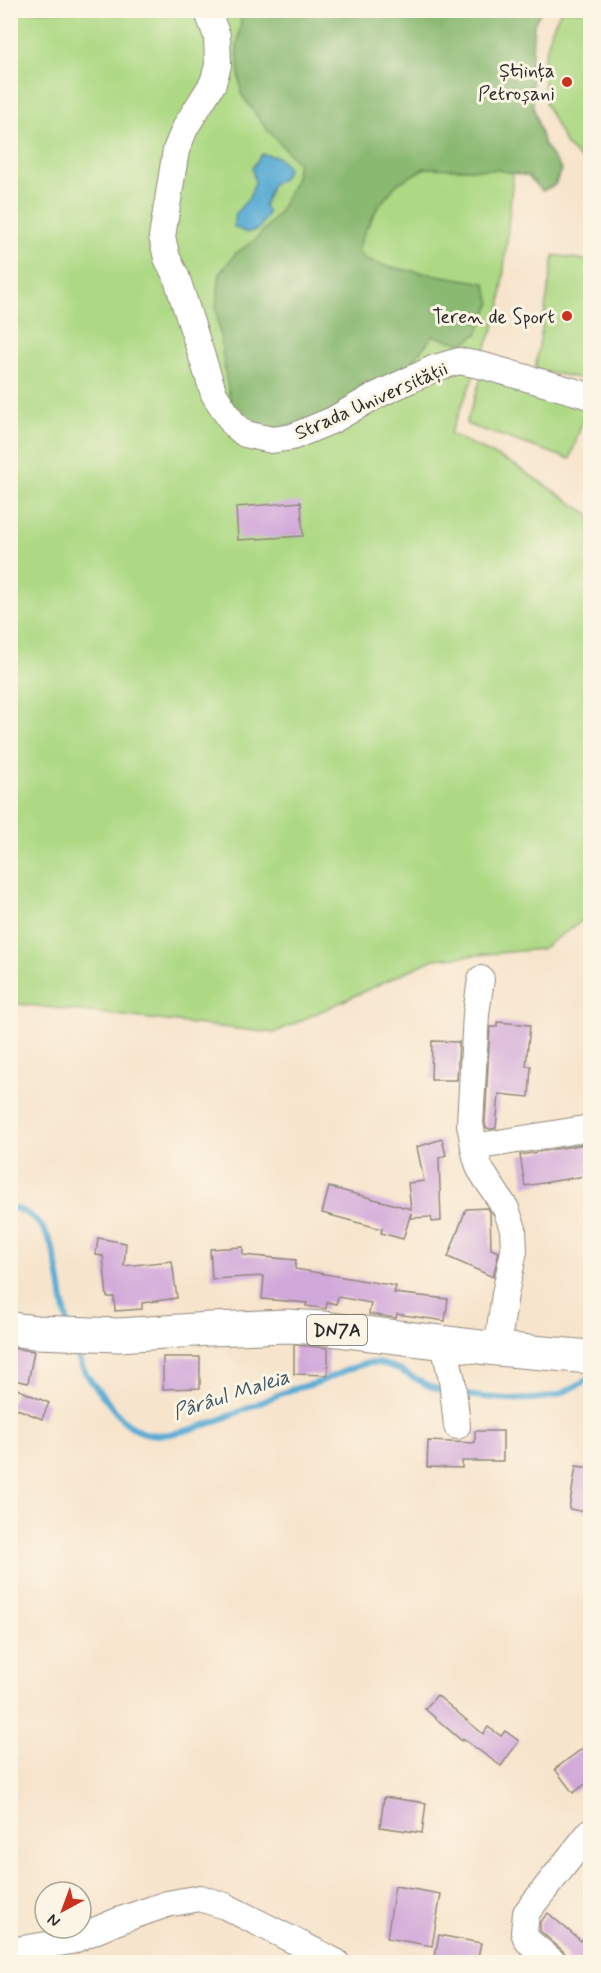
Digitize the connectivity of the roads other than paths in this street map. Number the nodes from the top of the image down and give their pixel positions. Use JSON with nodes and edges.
{"nodes":[{"id":1,"x":207,"y":10,"type":"edge"},
{"id":2,"x":591,"y":396,"type":"edge"},
{"id":3,"x":481,"y":979,"type":"dead end"},
{"id":4,"x":591,"y":1128,"type":"edge"},
{"id":5,"x":474,"y":1148,"type":"junction"},
{"id":6,"x":23,"y":1331,"type":"edge"},
{"id":7,"x":444,"y":1344,"type":"junction"},
{"id":8,"x":497,"y":1349,"type":"junction"},
{"id":9,"x":591,"y":1357,"type":"edge"},
{"id":10,"x":455,"y":1404,"type":"dead end"},
{"id":11,"x":591,"y":1832,"type":"edge"},
{"id":12,"x":10,"y":1951,"type":"edge"},
{"id":13,"x":336,"y":1962,"type":"edge"},
{"id":14,"x":553,"y":1962,"type":"edge"}],
"edges":[{"from":1,"to":2,"type":"street","name":"Strada Universității"},
{"from":3,"to":5,"type":"street"},
{"from":4,"to":5,"type":"street"},
{"from":5,"to":8,"type":"street"},
{"from":6,"to":7,"type":"main road","number":"DN7A"},
{"from":7,"to":8,"type":"main road","number":"DN7A"},
{"from":7,"to":10,"type":"street"},
{"from":8,"to":9,"type":"main road","number":"DN7A"},
{"from":11,"to":14,"type":"street"},
{"from":12,"to":13,"type":"street"}]}
